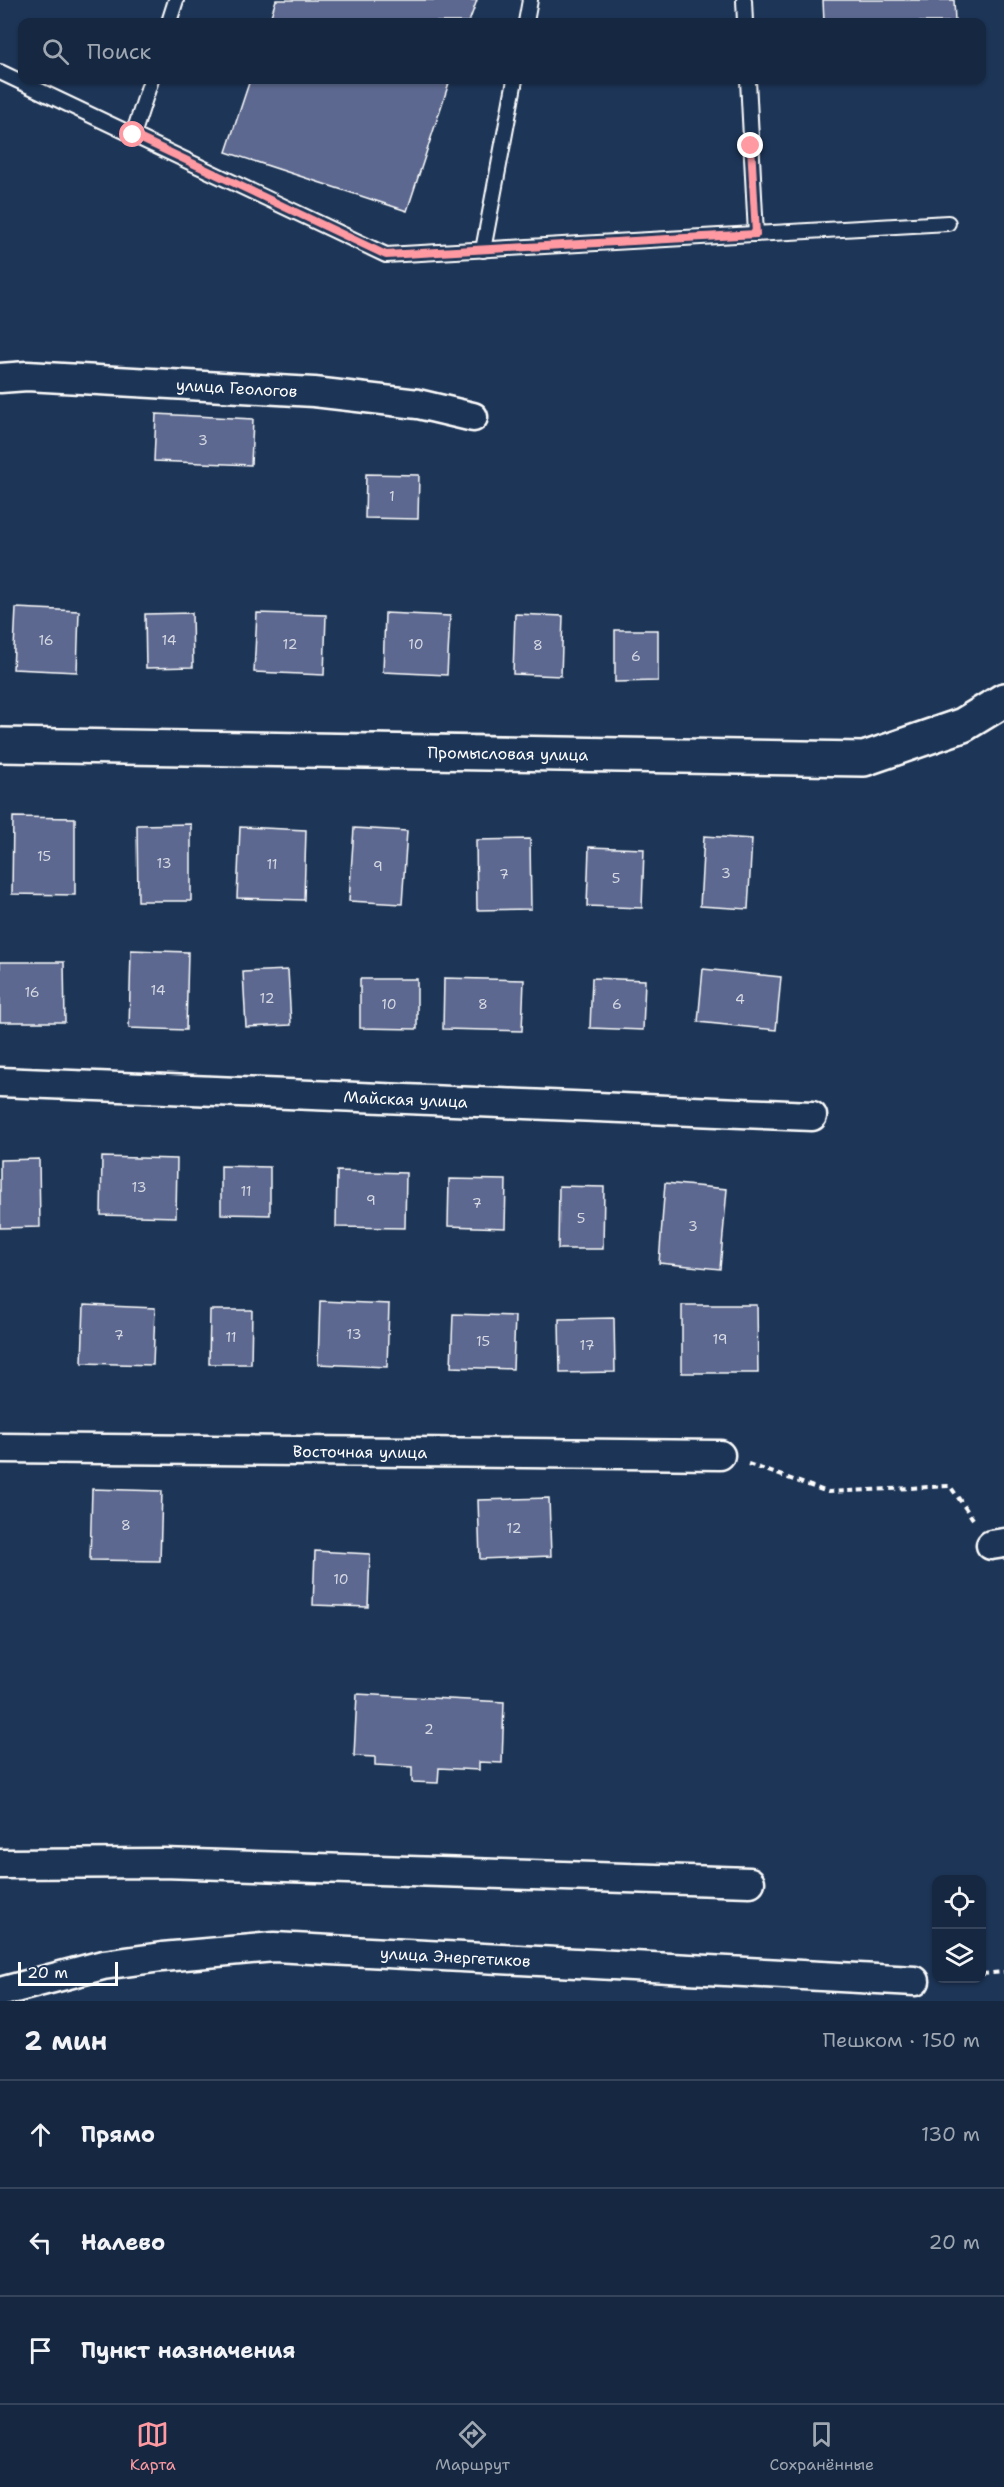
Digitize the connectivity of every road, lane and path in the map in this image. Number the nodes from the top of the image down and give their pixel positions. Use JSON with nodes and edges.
{"nodes":[{"id":1,"x":176,"y":0,"type":"edge"},
{"id":2,"x":531,"y":0,"type":"edge"},
{"id":3,"x":744,"y":0,"type":"edge"},
{"id":4,"x":170,"y":18,"type":"edge"},
{"id":5,"x":527,"y":18,"type":"edge"},
{"id":6,"x":745,"y":18,"type":"edge"},
{"id":7,"x":0,"y":72,"type":"edge"},
{"id":8,"x":18,"y":81,"type":"edge"},
{"id":9,"x":25,"y":84,"type":"edge"},
{"id":10,"x":149,"y":84,"type":"edge"},
{"id":11,"x":514,"y":84,"type":"edge"},
{"id":12,"x":748,"y":84,"type":"edge"},
{"id":13,"x":133,"y":135,"type":"junction"},
{"id":14,"x":948,"y":224,"type":"dead end"},
{"id":15,"x":756,"y":234,"type":"junction"},
{"id":16,"x":483,"y":250,"type":"junction"},
{"id":17,"x":0,"y":378,"type":"edge"},
{"id":18,"x":473,"y":417,"type":"dead end"},
{"id":19,"x":1004,"y":700,"type":"edge"},
{"id":20,"x":0,"y":745,"type":"edge"},
{"id":21,"x":0,"y":1082,"type":"edge"},
{"id":22,"x":812,"y":1116,"type":"dead end"},
{"id":23,"x":0,"y":1448,"type":"edge"},
{"id":24,"x":720,"y":1455,"type":"joint"},
{"id":25,"x":997,"y":1544,"type":"edge"},
{"id":26,"x":0,"y":1864,"type":"edge"},
{"id":27,"x":750,"y":1882,"type":"dead end"},
{"id":28,"x":1004,"y":1971,"type":"edge"},
{"id":29,"x":986,"y":1973,"type":"edge"},
{"id":30,"x":915,"y":1981,"type":"dead end"},
{"id":31,"x":0,"y":1992,"type":"edge"}],
"edges":[{"from":1,"to":4,"type":"lane"},
{"from":2,"to":5,"type":"lane"},
{"from":3,"to":6,"type":"lane"},
{"from":7,"to":8,"type":"lane"},
{"from":9,"to":13,"type":"lane"},
{"from":10,"to":13,"type":"lane"},
{"from":11,"to":16,"type":"lane"},
{"from":12,"to":15,"type":"lane"},
{"from":13,"to":16,"type":"lane"},
{"from":14,"to":15,"type":"lane"},
{"from":15,"to":16,"type":"lane"},
{"from":17,"to":18,"type":"street","name":"улица Геологов"},
{"from":19,"to":20,"type":"street","name":"Промысловая улица"},
{"from":21,"to":22,"type":"street","name":"Майская улица"},
{"from":23,"to":24,"type":"street","name":"Восточная улица"},
{"from":24,"to":25,"type":"path"},
{"from":26,"to":27,"type":"street"},
{"from":28,"to":29,"type":"path"},
{"from":30,"to":31,"type":"street","name":"улица Энергетиков"}]}
